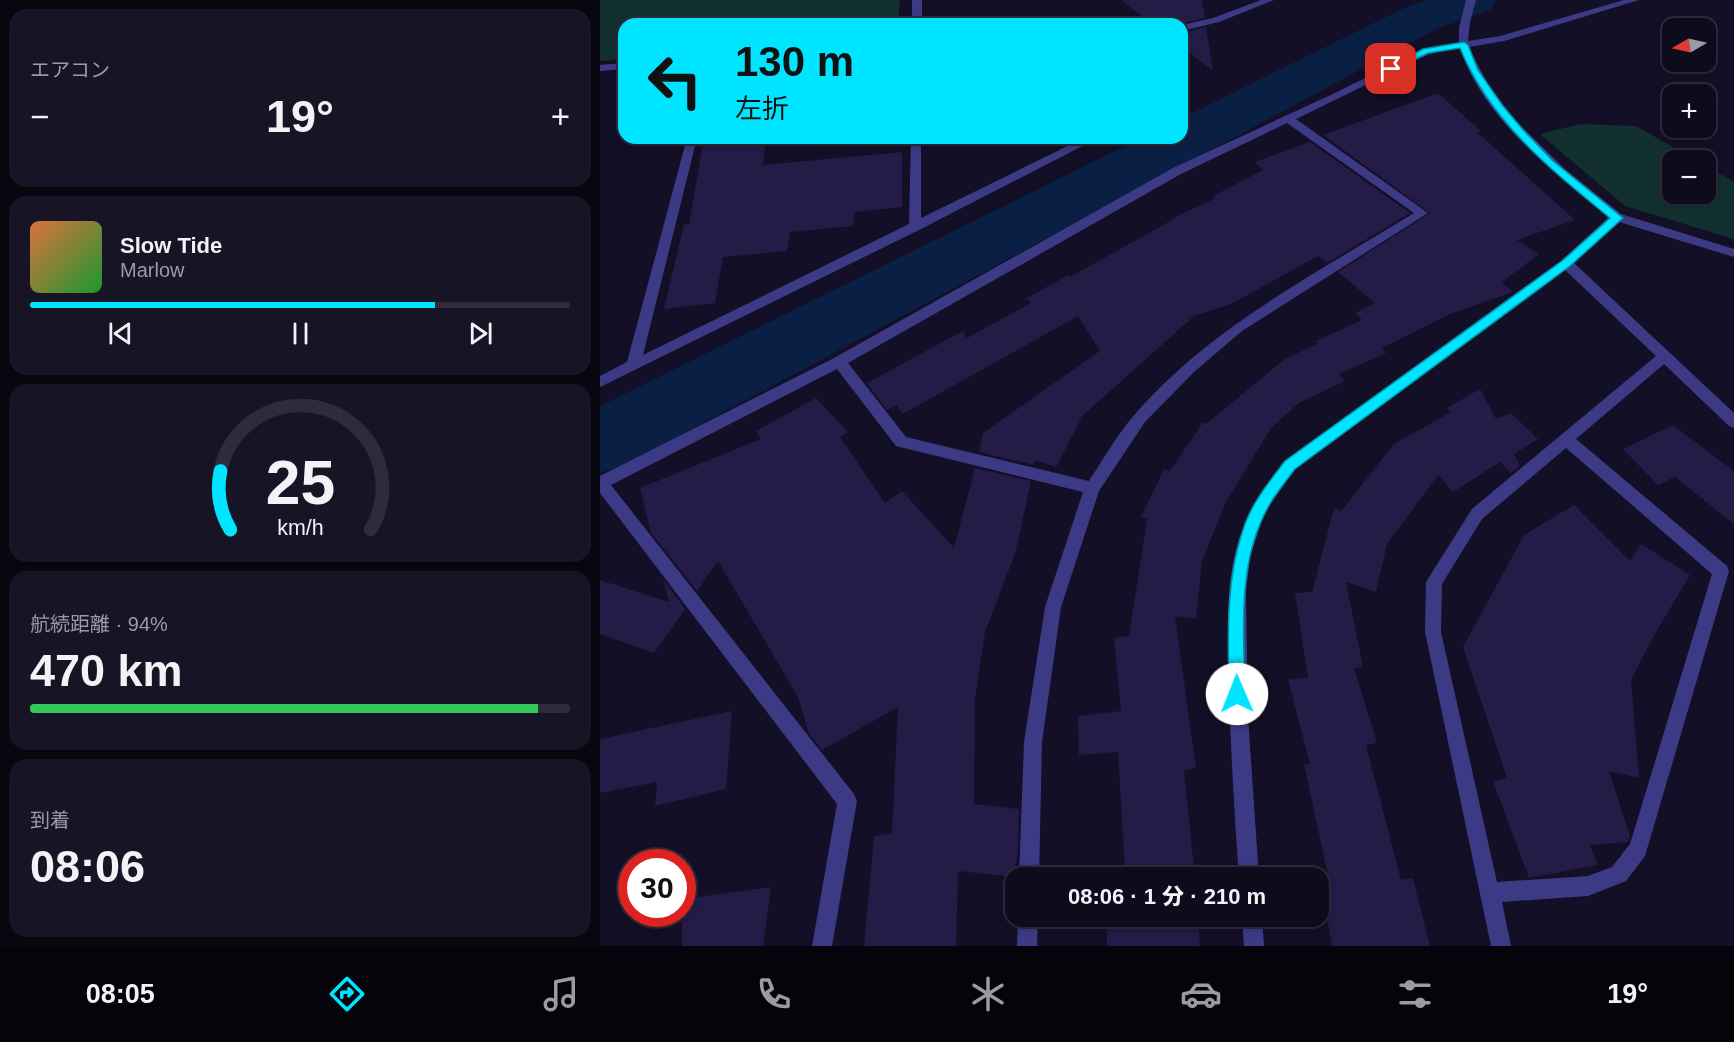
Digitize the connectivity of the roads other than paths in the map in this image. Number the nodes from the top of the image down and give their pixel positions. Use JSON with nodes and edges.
{"nodes":[{"id":1,"x":917,"y":0,"type":"edge"},
{"id":2,"x":1269,"y":0,"type":"edge"},
{"id":3,"x":1471,"y":0,"type":"edge"},
{"id":4,"x":1634,"y":0,"type":"edge"},
{"id":5,"x":916,"y":18,"type":"edge"},
{"id":6,"x":1188,"y":27,"type":"edge"},
{"id":7,"x":1464,"y":45,"type":"junction"},
{"id":8,"x":618,"y":66,"type":"edge"},
{"id":9,"x":600,"y":68,"type":"edge"},
{"id":10,"x":1288,"y":119,"type":"junction"},
{"id":11,"x":690,"y":144,"type":"edge"},
{"id":12,"x":916,"y":144,"type":"edge"},
{"id":13,"x":1081,"y":144,"type":"edge"},
{"id":14,"x":1617,"y":218,"type":"junction"},
{"id":15,"x":915,"y":227,"type":"junction"},
{"id":16,"x":1734,"y":254,"type":"edge"},
{"id":17,"x":1566,"y":263,"type":"junction"},
{"id":18,"x":1665,"y":356,"type":"junction"},
{"id":19,"x":839,"y":362,"type":"junction"},
{"id":20,"x":633,"y":366,"type":"junction"},
{"id":21,"x":600,"y":382,"type":"edge"},
{"id":22,"x":1734,"y":422,"type":"edge"},
{"id":23,"x":1566,"y":439,"type":"junction"},
{"id":24,"x":600,"y":483,"type":"edge"},
{"id":25,"x":1092,"y":488,"type":"junction"},
{"id":26,"x":1029,"y":867,"type":"edge"},
{"id":27,"x":1248,"y":867,"type":"edge"},
{"id":28,"x":1490,"y":893,"type":"junction"},
{"id":29,"x":1028,"y":927,"type":"edge"},
{"id":30,"x":1253,"y":927,"type":"edge"},
{"id":31,"x":822,"y":946,"type":"edge"},
{"id":32,"x":1028,"y":946,"type":"edge"},
{"id":33,"x":1254,"y":946,"type":"edge"},
{"id":34,"x":1501,"y":946,"type":"edge"}],
"edges":[{"from":1,"to":5,"type":"street"},
{"from":2,"to":6,"type":"street"},
{"from":3,"to":7,"type":"street"},
{"from":4,"to":7,"type":"street"},
{"from":7,"to":10,"type":"street"},
{"from":7,"to":14,"type":"street"},
{"from":8,"to":9,"type":"street"},
{"from":10,"to":19,"type":"street"},
{"from":10,"to":25,"type":"street"},
{"from":11,"to":20,"type":"street"},
{"from":12,"to":15,"type":"street"},
{"from":13,"to":15,"type":"street"},
{"from":14,"to":16,"type":"street"},
{"from":14,"to":17,"type":"street"},
{"from":15,"to":20,"type":"street"},
{"from":17,"to":18,"type":"street"},
{"from":17,"to":27,"type":"street"},
{"from":18,"to":22,"type":"street"},
{"from":18,"to":23,"type":"street"},
{"from":19,"to":24,"type":"street"},
{"from":19,"to":25,"type":"street"},
{"from":20,"to":21,"type":"street"},
{"from":23,"to":28,"type":"street"},
{"from":23,"to":28,"type":"street"},
{"from":24,"to":31,"type":"street"},
{"from":25,"to":26,"type":"street"},
{"from":28,"to":34,"type":"street"},
{"from":29,"to":32,"type":"street"},
{"from":30,"to":33,"type":"street"}]}
